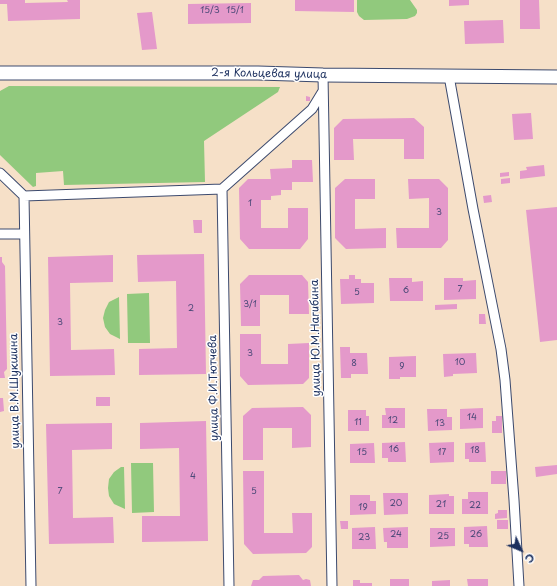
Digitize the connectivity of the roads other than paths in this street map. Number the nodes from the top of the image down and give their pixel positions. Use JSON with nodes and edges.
{"nodes":[{"id":1,"x":0,"y":73,"type":"edge"},
{"id":2,"x":323,"y":75,"type":"junction"},
{"id":3,"x":449,"y":76,"type":"junction"},
{"id":4,"x":557,"y":76,"type":"edge"},
{"id":5,"x":324,"y":90,"type":"junction"},
{"id":6,"x":0,"y":173,"type":"edge"},
{"id":7,"x":222,"y":189,"type":"junction"},
{"id":8,"x":24,"y":196,"type":"junction"},
{"id":9,"x":0,"y":234,"type":"edge"},
{"id":10,"x":24,"y":234,"type":"junction"},
{"id":11,"x":31,"y":586,"type":"edge"},
{"id":12,"x":229,"y":586,"type":"edge"},
{"id":13,"x":332,"y":586,"type":"edge"},
{"id":14,"x":519,"y":586,"type":"edge"}],
"edges":[{"from":1,"to":2,"type":"main road","name":"2-я Кольцевая улица"},
{"from":2,"to":3,"type":"main road","name":"2-я Кольцевая улица"},
{"from":2,"to":5,"type":"street","name":"улица Ю.М.Нагибина"},
{"from":3,"to":4,"type":"main road","name":"2-я Кольцевая улица"},
{"from":3,"to":14,"type":"street"},
{"from":5,"to":7,"type":"street"},
{"from":5,"to":13,"type":"street","name":"улица Ю.М.Нагибина"},
{"from":6,"to":8,"type":"street"},
{"from":7,"to":8,"type":"street"},
{"from":7,"to":12,"type":"street","name":"улица Ф.И.Тютчева"},
{"from":8,"to":10,"type":"street","name":"улица В.М.Шукшина"},
{"from":9,"to":10,"type":"street"},
{"from":10,"to":11,"type":"street","name":"улица В.М.Шукшина"}]}
